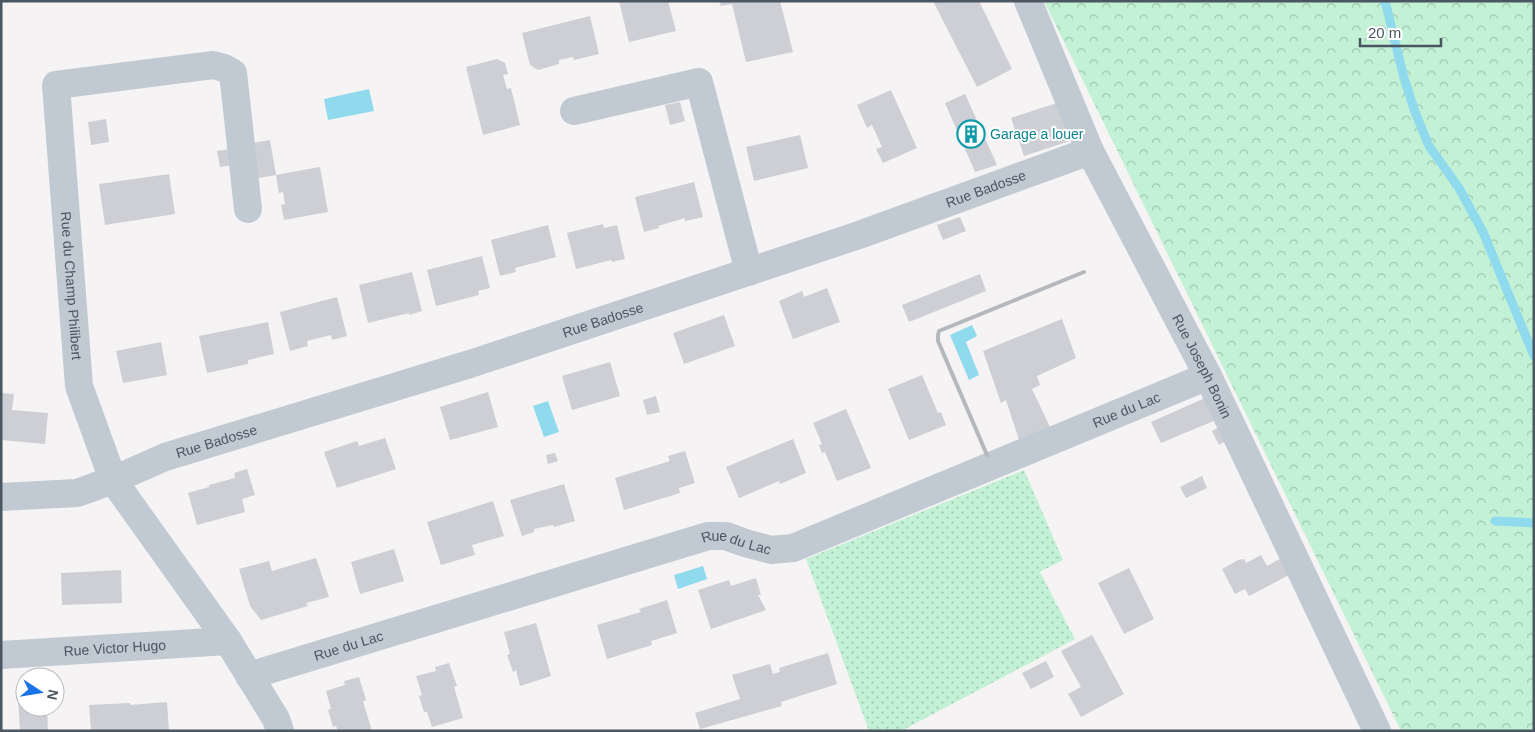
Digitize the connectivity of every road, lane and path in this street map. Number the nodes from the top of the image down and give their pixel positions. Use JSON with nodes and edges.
{"nodes":[{"id":1,"x":1028,"y":1,"type":"edge"},
{"id":2,"x":574,"y":111,"type":"dead end"},
{"id":3,"x":1090,"y":151,"type":"junction"},
{"id":4,"x":248,"y":209,"type":"dead end"},
{"id":5,"x":749,"y":272,"type":"junction"},
{"id":6,"x":1208,"y":376,"type":"junction"},
{"id":7,"x":112,"y":480,"type":"junction"},
{"id":8,"x":1,"y":497,"type":"edge"},
{"id":9,"x":228,"y":641,"type":"junction"},
{"id":10,"x":1,"y":655,"type":"edge"},
{"id":11,"x":249,"y":676,"type":"junction"},
{"id":12,"x":280,"y":731,"type":"edge"},
{"id":13,"x":1377,"y":731,"type":"edge"}],
"edges":[{"from":1,"to":3,"type":"street","name":"Rue Joseph Bonin"},
{"from":2,"to":5,"type":"street"},
{"from":3,"to":5,"type":"street","name":"Rue Badosse"},
{"from":3,"to":6,"type":"street","name":"Rue Joseph Bonin"},
{"from":4,"to":7,"type":"street","name":"Rue du Champ Philibert"},
{"from":5,"to":7,"type":"street","name":"Rue Badosse"},
{"from":6,"to":11,"type":"street","name":"Rue du Lac"},
{"from":6,"to":13,"type":"street","name":"Rue Joseph Bonin"},
{"from":7,"to":8,"type":"street","name":"Rue Badosse"},
{"from":7,"to":9,"type":"street"},
{"from":9,"to":10,"type":"street","name":"Rue Victor Hugo"},
{"from":9,"to":11,"type":"street"},
{"from":11,"to":12,"type":"street"}]}
